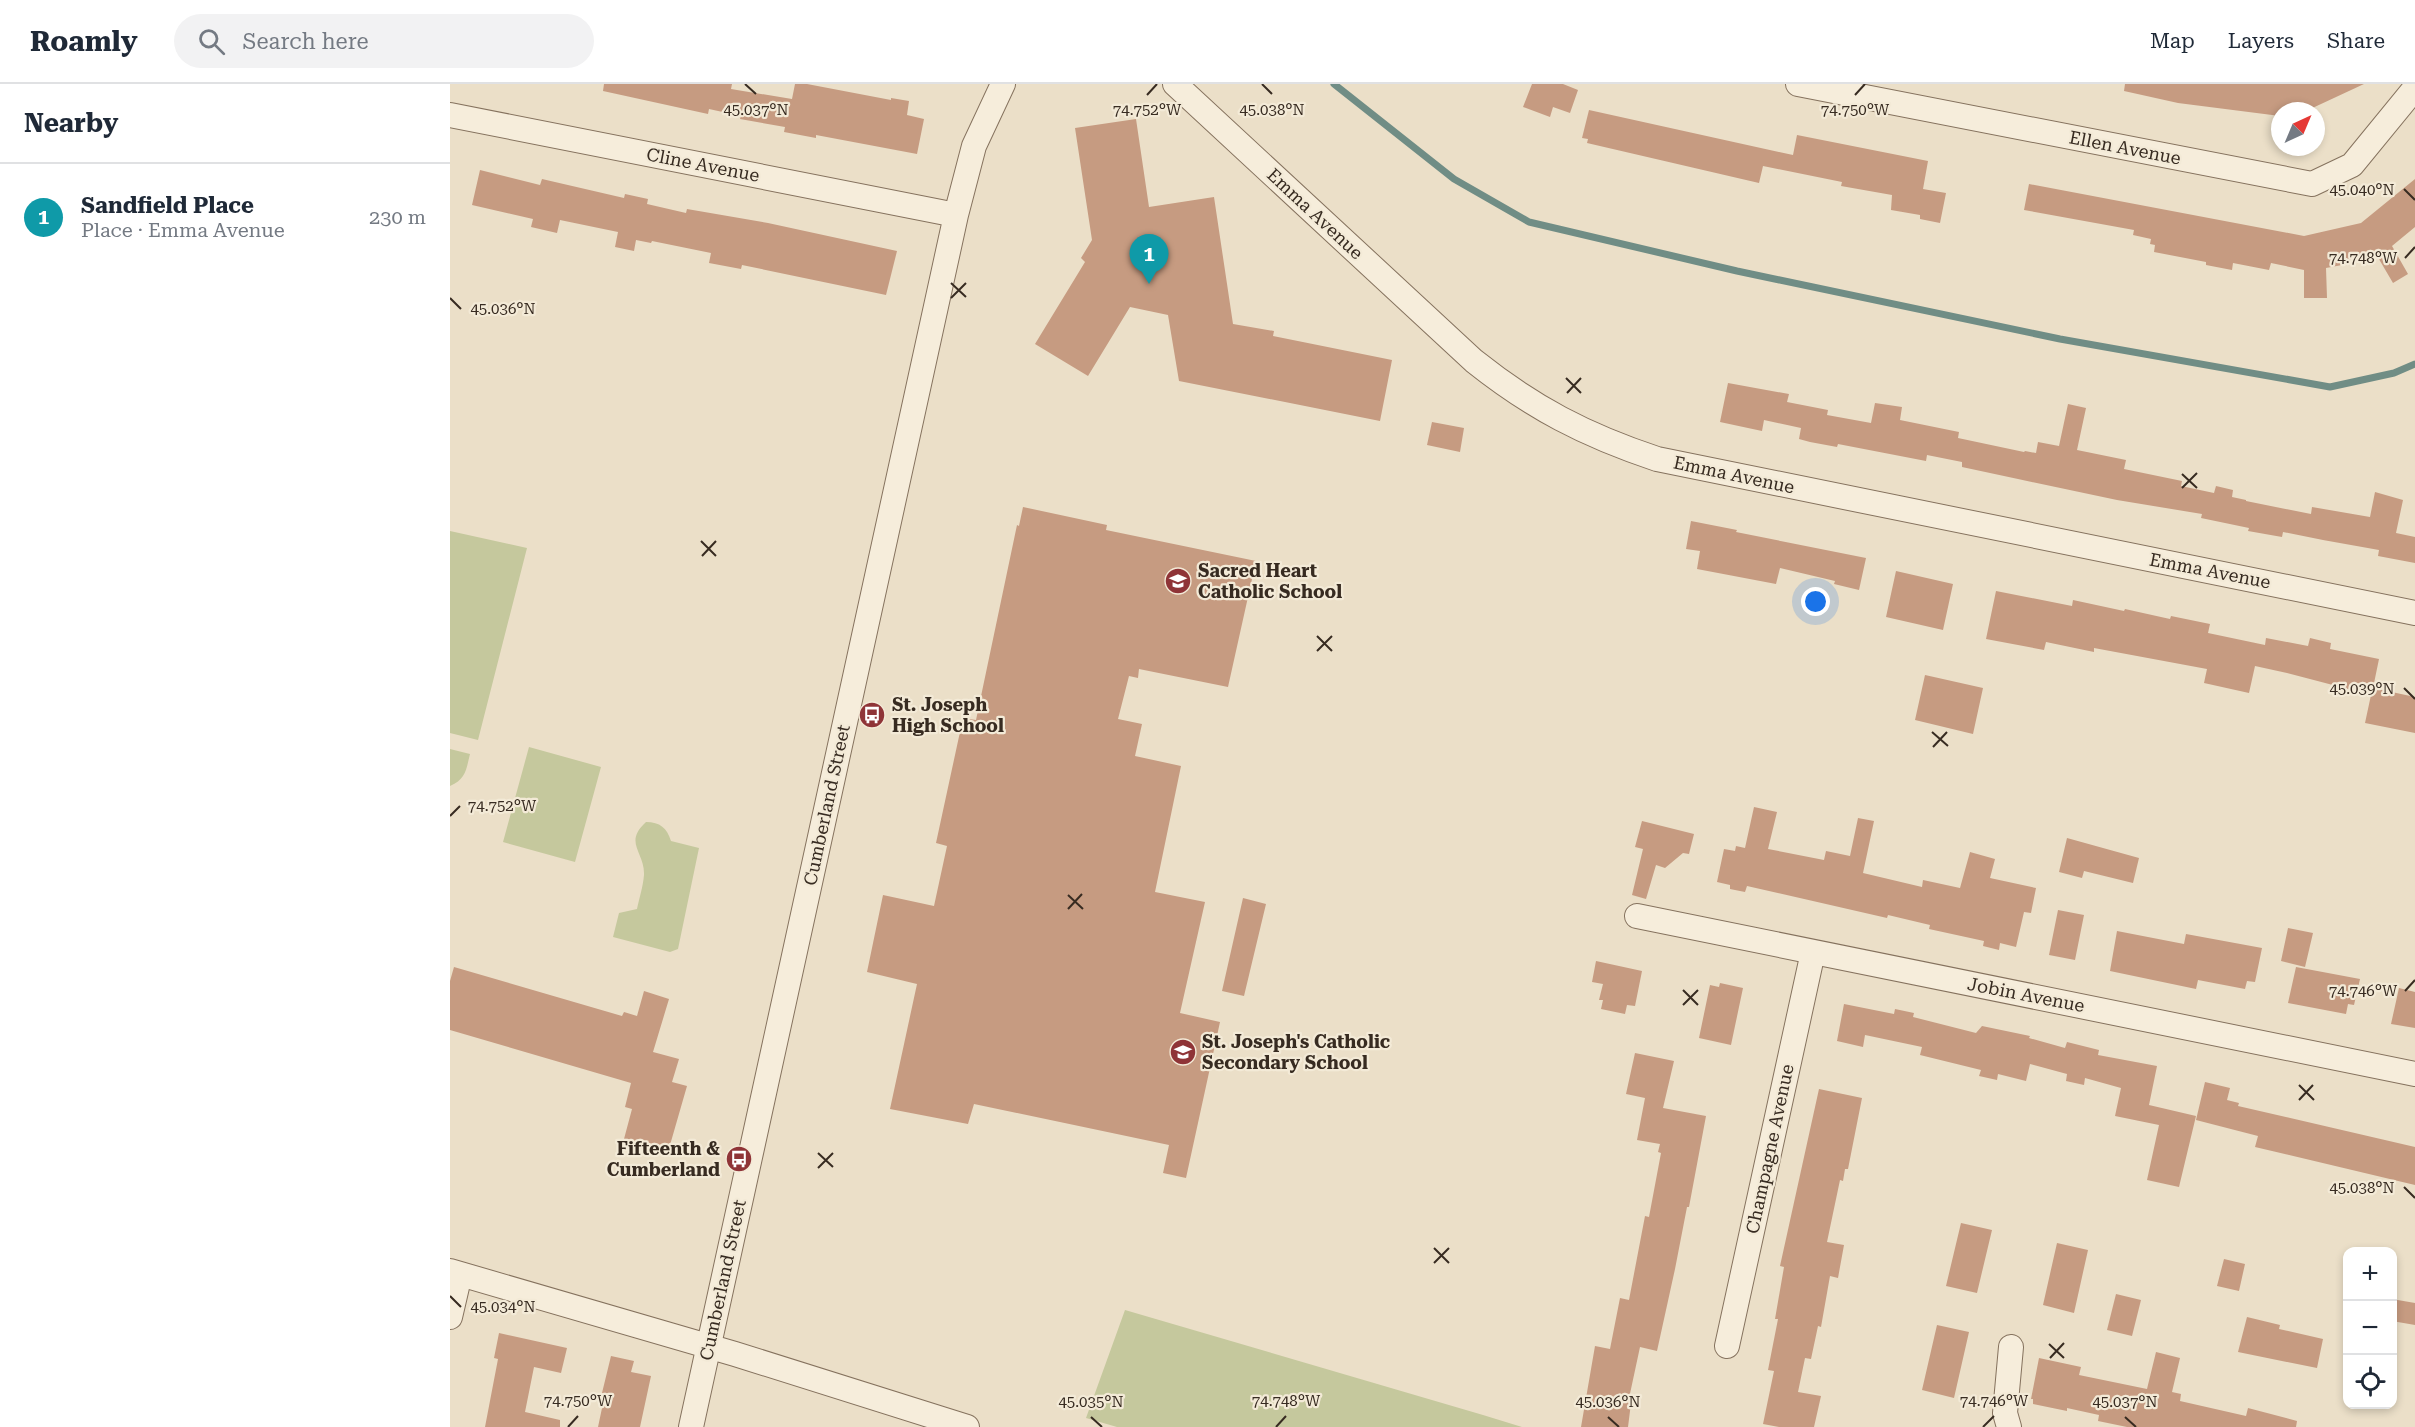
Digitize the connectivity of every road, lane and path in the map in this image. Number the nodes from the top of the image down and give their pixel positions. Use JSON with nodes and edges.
{"nodes":[{"id":1,"x":1003,"y":84,"type":"edge"},
{"id":2,"x":1175,"y":84,"type":"edge"},
{"id":3,"x":1798,"y":84,"type":"edge"},
{"id":4,"x":2415,"y":88,"type":"edge"},
{"id":5,"x":450,"y":115,"type":"edge"},
{"id":6,"x":956,"y":215,"type":"junction"},
{"id":7,"x":2415,"y":613,"type":"edge"},
{"id":8,"x":1636,"y":916,"type":"dead end"},
{"id":9,"x":1813,"y":952,"type":"junction"},
{"id":10,"x":2415,"y":1074,"type":"edge"},
{"id":11,"x":455,"y":1272,"type":"edge"},
{"id":12,"x":450,"y":1317,"type":"edge"},
{"id":13,"x":709,"y":1346,"type":"junction"},
{"id":14,"x":1727,"y":1346,"type":"dead end"},
{"id":15,"x":2011,"y":1347,"type":"dead end"},
{"id":16,"x":691,"y":1427,"type":"edge"},
{"id":17,"x":967,"y":1427,"type":"edge"},
{"id":18,"x":2010,"y":1427,"type":"edge"}],
"edges":[{"from":1,"to":6,"type":"street","name":"Cumberland Street"},
{"from":2,"to":7,"type":"street","name":"Emma Avenue"},
{"from":3,"to":4,"type":"street","name":"Ellen Avenue"},
{"from":5,"to":6,"type":"street","name":"Cline Avenue"},
{"from":6,"to":13,"type":"street","name":"Cumberland Street"},
{"from":8,"to":9,"type":"street","name":"Jobin Avenue"},
{"from":9,"to":10,"type":"street","name":"Jobin Avenue"},
{"from":9,"to":14,"type":"street","name":"Champagne Avenue"},
{"from":11,"to":12,"type":"street"},
{"from":11,"to":13,"type":"street"},
{"from":13,"to":16,"type":"street","name":"Cumberland Street"},
{"from":13,"to":17,"type":"street"},
{"from":15,"to":18,"type":"street"}]}
